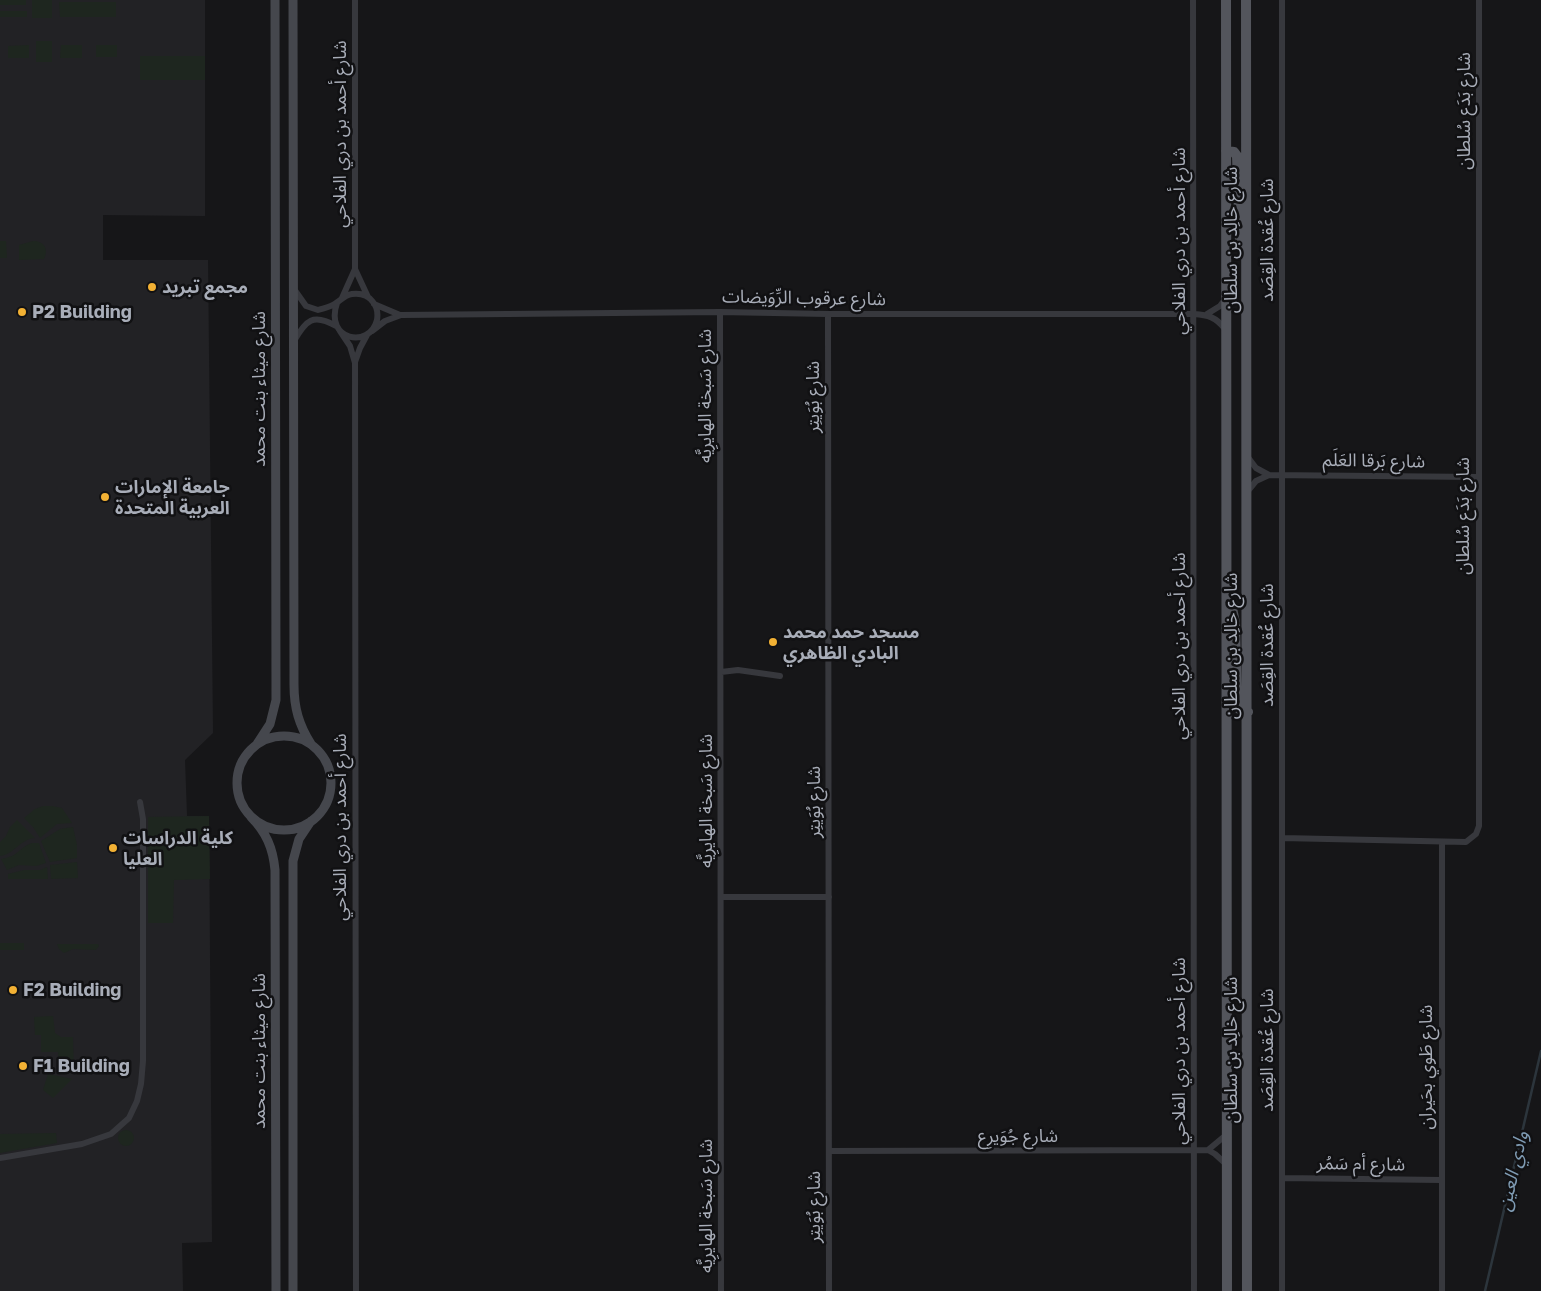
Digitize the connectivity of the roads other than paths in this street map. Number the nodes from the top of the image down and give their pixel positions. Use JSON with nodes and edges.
{"nodes":[{"id":1,"x":276,"y":0,"type":"edge"},
{"id":2,"x":293,"y":0,"type":"edge"},
{"id":3,"x":355,"y":0,"type":"edge"},
{"id":4,"x":1193,"y":0,"type":"edge"},
{"id":5,"x":1226,"y":0,"type":"edge"},
{"id":6,"x":1246,"y":0,"type":"edge"},
{"id":7,"x":1282,"y":0,"type":"edge"},
{"id":8,"x":1479,"y":0,"type":"edge"},
{"id":9,"x":1226,"y":151,"type":"junction"},
{"id":10,"x":355,"y":269,"type":"junction"},
{"id":11,"x":1247,"y":269,"type":"junction"},
{"id":12,"x":294,"y":289,"type":"junction"},
{"id":13,"x":368,"y":297,"type":"junction"},
{"id":14,"x":1227,"y":298,"type":"junction"},
{"id":15,"x":340,"y":300,"type":"junction"},
{"id":16,"x":374,"y":304,"type":"junction"},
{"id":17,"x":720,"y":312,"type":"junction"},
{"id":18,"x":828,"y":314,"type":"junction"},
{"id":19,"x":1194,"y":314,"type":"junction"},
{"id":20,"x":1207,"y":314,"type":"junction"},
{"id":21,"x":401,"y":315,"type":"junction"},
{"id":22,"x":338,"y":329,"type":"junction"},
{"id":23,"x":369,"y":332,"type":"junction"},
{"id":24,"x":1227,"y":332,"type":"junction"},
{"id":25,"x":293,"y":342,"type":"junction"},
{"id":26,"x":355,"y":363,"type":"junction"},
{"id":27,"x":1247,"y":456,"type":"junction"},
{"id":28,"x":1269,"y":475,"type":"junction"},
{"id":29,"x":1282,"y":475,"type":"junction"},
{"id":30,"x":1478,"y":478,"type":"junction"},
{"id":31,"x":1247,"y":492,"type":"junction"},
{"id":32,"x":1227,"y":596,"type":"junction"},
{"id":33,"x":721,"y":672,"type":"junction"},
{"id":34,"x":780,"y":676,"type":"dead end"},
{"id":35,"x":1248,"y":712,"type":"junction"},
{"id":36,"x":257,"y":744,"type":"junction"},
{"id":37,"x":311,"y":744,"type":"junction"},
{"id":38,"x":140,"y":802,"type":"dead end"},
{"id":39,"x":251,"y":817,"type":"junction"},
{"id":40,"x":311,"y":821,"type":"junction"},
{"id":41,"x":1282,"y":838,"type":"junction"},
{"id":42,"x":1442,"y":842,"type":"junction"},
{"id":43,"x":721,"y":897,"type":"junction"},
{"id":44,"x":829,"y":897,"type":"junction"},
{"id":45,"x":1227,"y":1135,"type":"junction"},
{"id":46,"x":1194,"y":1150,"type":"junction"},
{"id":47,"x":1208,"y":1150,"type":"junction"},
{"id":48,"x":829,"y":1151,"type":"junction"},
{"id":49,"x":0,"y":1158,"type":"edge"},
{"id":50,"x":1227,"y":1165,"type":"junction"},
{"id":51,"x":1282,"y":1178,"type":"junction"},
{"id":52,"x":1441,"y":1180,"type":"junction"},
{"id":53,"x":276,"y":1291,"type":"edge"},
{"id":54,"x":293,"y":1291,"type":"edge"},
{"id":55,"x":356,"y":1291,"type":"edge"},
{"id":56,"x":721,"y":1291,"type":"edge"},
{"id":57,"x":829,"y":1291,"type":"edge"},
{"id":58,"x":1194,"y":1291,"type":"edge"},
{"id":59,"x":1227,"y":1291,"type":"edge"},
{"id":60,"x":1247,"y":1291,"type":"edge"},
{"id":61,"x":1282,"y":1291,"type":"edge"},
{"id":62,"x":1442,"y":1291,"type":"edge"}],
"edges":[{"from":1,"to":36,"type":"main road","name":"شارع ميثاء بنت محمد"},
{"from":2,"to":12,"type":"main road","name":"شارع ميثاء بنت محمد"},
{"from":3,"to":10,"type":"street","name":"شارع أحمد بن دري الفلاحي"},
{"from":4,"to":19,"type":"street","name":"شارع أحمد بن دري الفلاحي"},
{"from":5,"to":9,"type":"main road","name":"شارع خالِد بن سلطان"},
{"from":6,"to":11,"type":"main road","name":"شارع خالِد بن سلطان"},
{"from":7,"to":29,"type":"street","name":"شارع عُقدة القِصَد"},
{"from":8,"to":30,"type":"street","name":"شارع بَدَع سُلطان"},
{"from":9,"to":11,"type":"main road"},
{"from":9,"to":14,"type":"main road","name":"شارع خالِد بن سلطان"},
{"from":10,"to":13,"type":"street","name":"شارع أحمد بن دري الفلاحي"},
{"from":10,"to":15,"type":"street","name":"شارع أحمد بن دري الفلاحي"},
{"from":11,"to":27,"type":"main road","name":"شارع خالِد بن سلطان"},
{"from":12,"to":15,"type":"street"},
{"from":12,"to":25,"type":"main road","name":"شارع ميثاء بنت محمد"},
{"from":13,"to":15,"type":"street"},
{"from":13,"to":16,"type":"street"},
{"from":14,"to":20,"type":"street"},
{"from":14,"to":24,"type":"main road","name":"شارع خالِد بن سلطان"},
{"from":15,"to":22,"type":"street"},
{"from":16,"to":21,"type":"street","name":"شارع عرقوب الرِّوَيضات"},
{"from":16,"to":23,"type":"street"},
{"from":17,"to":18,"type":"street","name":"شارع عرقوب الرِّوَيضات"},
{"from":17,"to":21,"type":"street","name":"شارع عرقوب الرِّوَيضات"},
{"from":17,"to":33,"type":"street","name":"شارع سَبخة الهايرِيَّه"},
{"from":18,"to":19,"type":"street","name":"شارع عرقوب الرِّوَيضات"},
{"from":18,"to":44,"type":"street","name":"شارع بُوَيتِر"},
{"from":19,"to":20,"type":"street","name":"شارع عرقوب الرِّوَيضات"},
{"from":19,"to":46,"type":"street","name":"شارع أحمد بن دري الفلاحي"},
{"from":20,"to":24,"type":"street"},
{"from":21,"to":23,"type":"street","name":"شارع عرقوب الرِّوَيضات"},
{"from":22,"to":23,"type":"street"},
{"from":22,"to":25,"type":"street"},
{"from":22,"to":26,"type":"street","name":"شارع أحمد بن دري الفلاحي"},
{"from":23,"to":26,"type":"street","name":"شارع أحمد بن دري الفلاحي"},
{"from":24,"to":32,"type":"main road","name":"شارع خالِد بن سلطان"},
{"from":25,"to":37,"type":"main road","name":"شارع ميثاء بنت محمد"},
{"from":26,"to":55,"type":"street","name":"شارع أحمد بن دري الفلاحي"},
{"from":27,"to":28,"type":"street"},
{"from":27,"to":31,"type":"main road","name":"شارع خالِد بن سلطان"},
{"from":28,"to":29,"type":"street","name":"شارع بَرقا العَلَم"},
{"from":28,"to":31,"type":"street"},
{"from":29,"to":30,"type":"street","name":"شارع بَرقا العَلَم"},
{"from":29,"to":41,"type":"street","name":"شارع عُقدة القِصَد"},
{"from":30,"to":42,"type":"street","name":"شارع بَدَع سُلطان"},
{"from":31,"to":35,"type":"main road","name":"شارع خالِد بن سلطان"},
{"from":32,"to":35,"type":"main road"},
{"from":32,"to":45,"type":"main road","name":"شارع خالِد بن سلطان"},
{"from":33,"to":34,"type":"street"},
{"from":33,"to":43,"type":"street","name":"شارع سَبخة الهايرِيَّه"},
{"from":35,"to":60,"type":"main road","name":"شارع خالِد بن سلطان"},
{"from":36,"to":37,"type":"main road"},
{"from":36,"to":39,"type":"main road"},
{"from":37,"to":40,"type":"main road"},
{"from":38,"to":49,"type":"street"},
{"from":39,"to":40,"type":"main road"},
{"from":39,"to":53,"type":"main road","name":"شارع ميثاء بنت محمد"},
{"from":40,"to":54,"type":"main road","name":"شارع ميثاء بنت محمد"},
{"from":41,"to":42,"type":"street","name":"شارع بَدَع سُلطان"},
{"from":41,"to":51,"type":"street","name":"شارع عُقدة القِصَد"},
{"from":42,"to":52,"type":"street","name":"شارع طَوي بحَيران"},
{"from":43,"to":44,"type":"street"},
{"from":43,"to":56,"type":"street","name":"شارع سَبخة الهايرِيَّه"},
{"from":44,"to":48,"type":"street","name":"شارع بُوَيتِر"},
{"from":45,"to":47,"type":"street"},
{"from":45,"to":50,"type":"main road","name":"شارع خالِد بن سلطان"},
{"from":46,"to":47,"type":"street","name":"شارع جُوَيرِع"},
{"from":46,"to":48,"type":"street","name":"شارع جُوَيرِع"},
{"from":46,"to":58,"type":"street","name":"شارع أحمد بن دري الفلاحي"},
{"from":47,"to":50,"type":"street"},
{"from":48,"to":57,"type":"street","name":"شارع بُوَيتِر"},
{"from":50,"to":59,"type":"main road","name":"شارع خالِد بن سلطان"},
{"from":51,"to":52,"type":"street","name":"شارع أم سَمُر"},
{"from":51,"to":61,"type":"street","name":"شارع عُقدة القِصَد"},
{"from":52,"to":62,"type":"street","name":"شارع طَوي بحَيران"}]}
